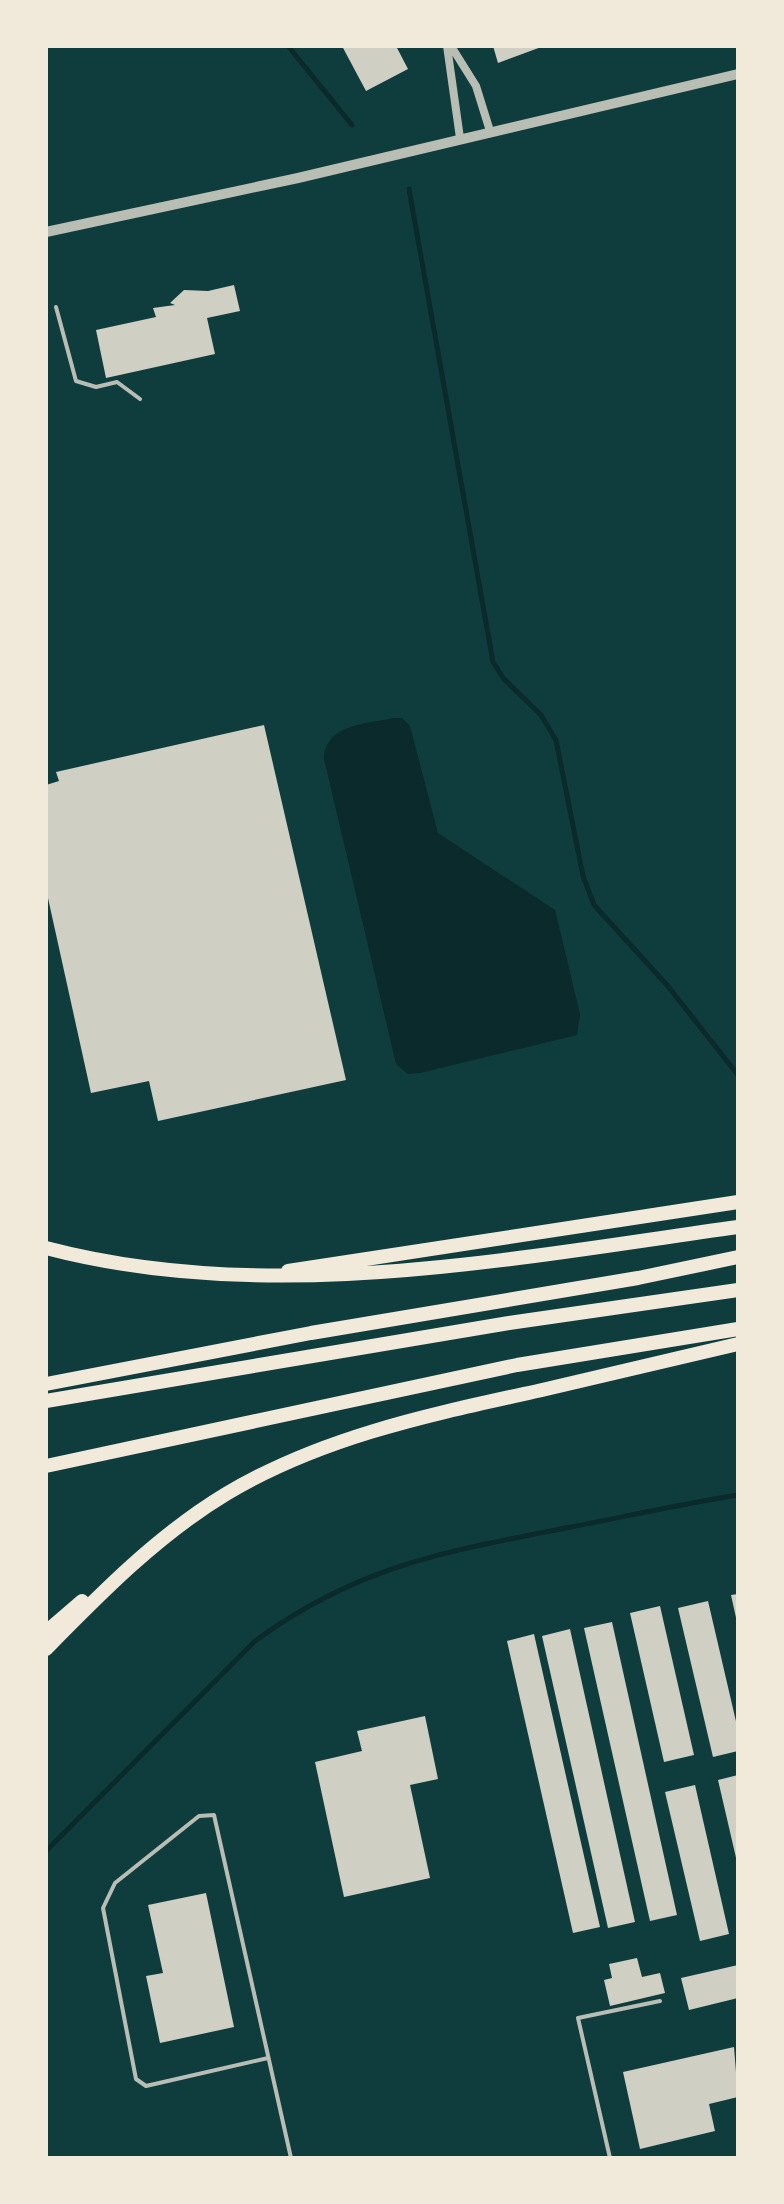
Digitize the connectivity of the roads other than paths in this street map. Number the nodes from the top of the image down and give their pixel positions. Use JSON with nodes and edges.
{"nodes":[{"id":1,"x":449,"y":46,"type":"edge"},
{"id":2,"x":738,"y":74,"type":"edge"},
{"id":3,"x":490,"y":131,"type":"junction"},
{"id":4,"x":460,"y":138,"type":"junction"},
{"id":5,"x":46,"y":232,"type":"edge"},
{"id":6,"x":56,"y":307,"type":"dead end"},
{"id":7,"x":140,"y":399,"type":"dead end"},
{"id":8,"x":738,"y":1202,"type":"edge"},
{"id":9,"x":738,"y":1227,"type":"edge"},
{"id":10,"x":46,"y":1248,"type":"edge"},
{"id":11,"x":738,"y":1257,"type":"edge"},
{"id":12,"x":279,"y":1273,"type":"junction"},
{"id":13,"x":738,"y":1290,"type":"edge"},
{"id":14,"x":738,"y":1329,"type":"edge"},
{"id":15,"x":738,"y":1344,"type":"edge"},
{"id":16,"x":46,"y":1384,"type":"edge"},
{"id":17,"x":46,"y":1401,"type":"edge"},
{"id":18,"x":46,"y":1466,"type":"edge"},
{"id":19,"x":143,"y":1556,"type":"junction"},
{"id":20,"x":46,"y":1632,"type":"edge"},
{"id":21,"x":46,"y":1649,"type":"edge"},
{"id":22,"x":660,"y":2001,"type":"dead end"},
{"id":23,"x":268,"y":2058,"type":"junction"},
{"id":24,"x":291,"y":2158,"type":"edge"},
{"id":25,"x":610,"y":2158,"type":"edge"}],
"edges":[{"from":1,"to":3,"type":"street"},
{"from":1,"to":4,"type":"street"},
{"from":2,"to":3,"type":"street"},
{"from":3,"to":4,"type":"street"},
{"from":4,"to":5,"type":"street"},
{"from":6,"to":7,"type":"lane"},
{"from":8,"to":12,"type":"highway"},
{"from":9,"to":12,"type":"highway"},
{"from":10,"to":12,"type":"highway"},
{"from":11,"to":16,"type":"highway"},
{"from":13,"to":17,"type":"highway"},
{"from":14,"to":18,"type":"highway"},
{"from":15,"to":19,"type":"highway"},
{"from":19,"to":20,"type":"highway"},
{"from":19,"to":21,"type":"highway"},
{"from":22,"to":25,"type":"lane"},
{"from":23,"to":23,"type":"lane"},
{"from":23,"to":24,"type":"lane"}]}
